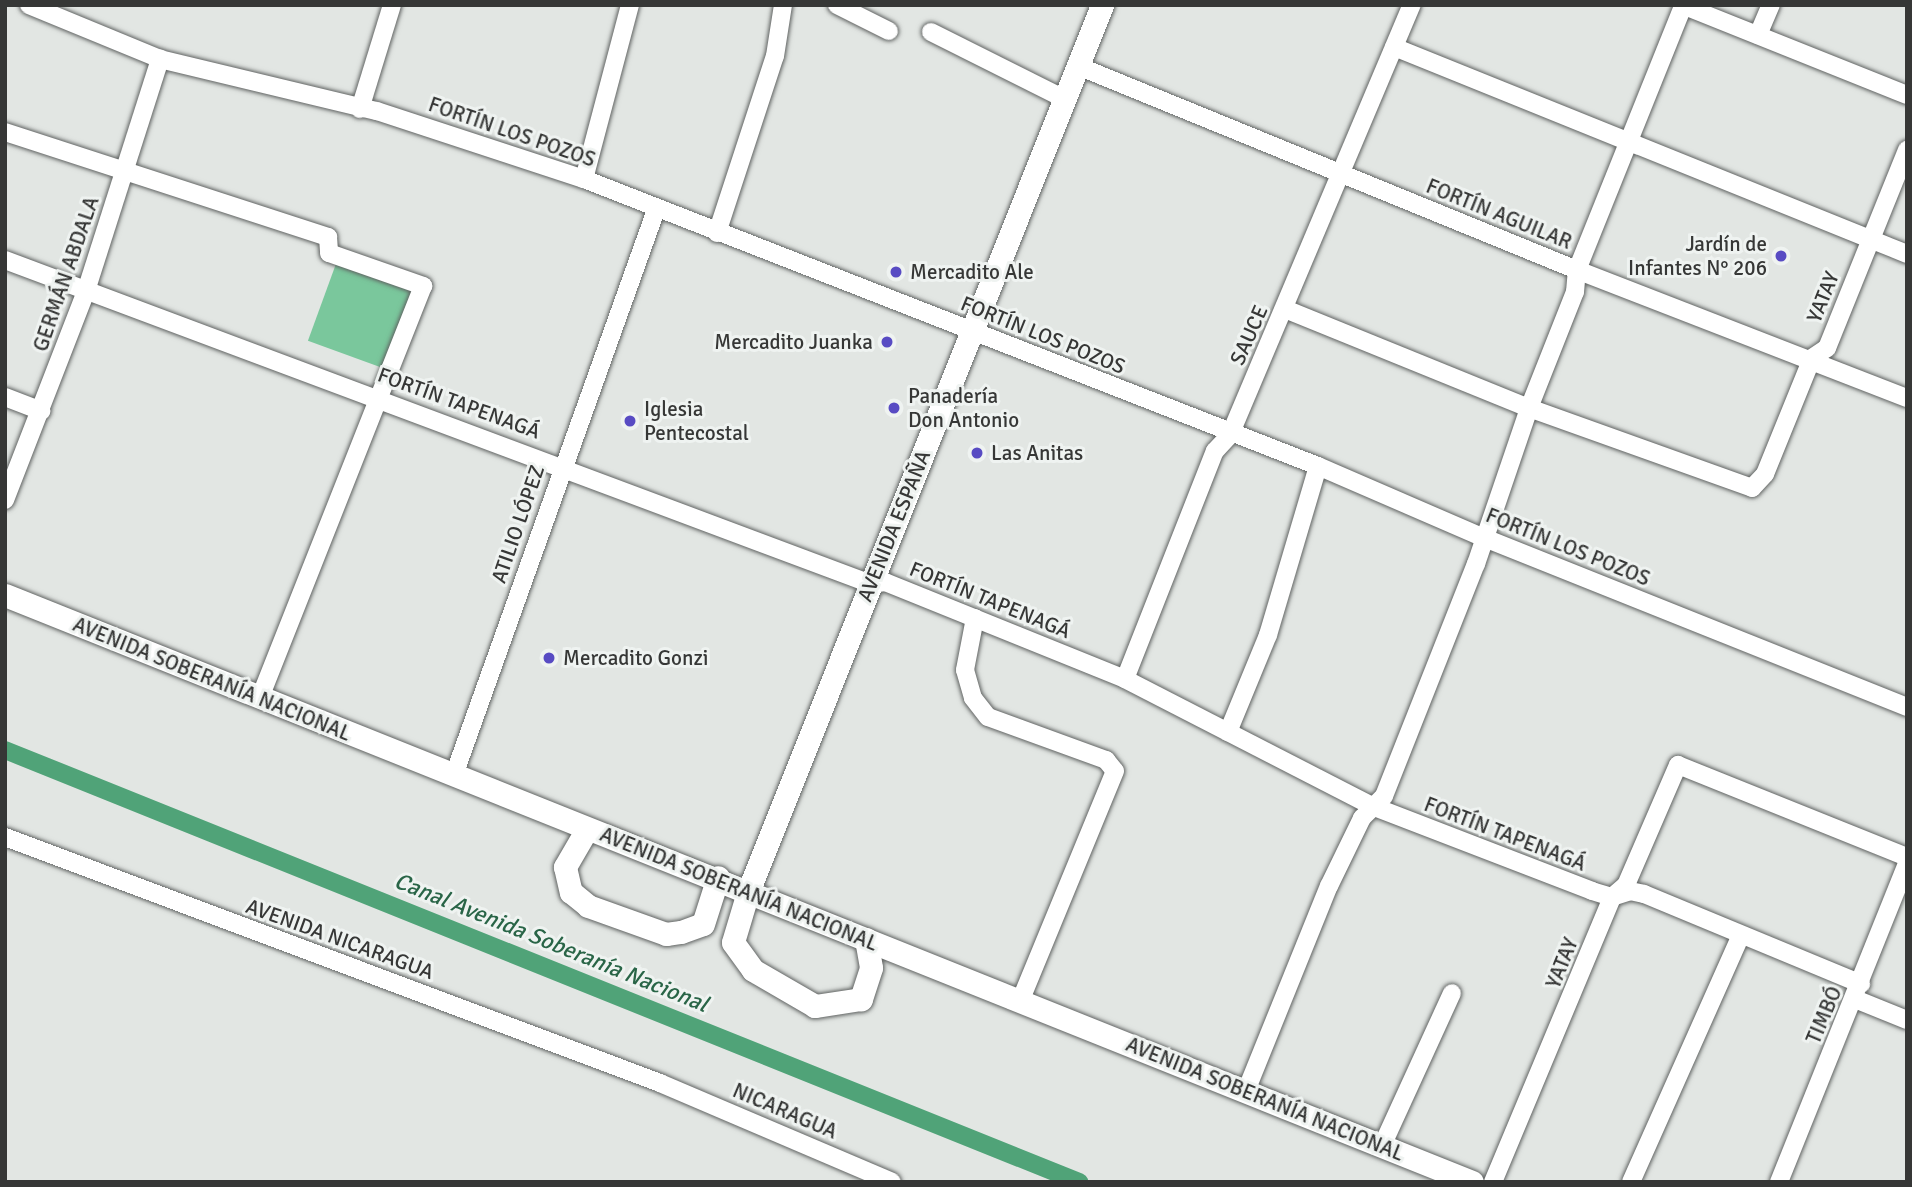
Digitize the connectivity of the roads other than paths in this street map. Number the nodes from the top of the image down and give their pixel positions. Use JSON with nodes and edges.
{"nodes":[{"id":1,"x":29,"y":5,"type":"edge"},
{"id":2,"x":392,"y":5,"type":"edge"},
{"id":3,"x":630,"y":5,"type":"edge"},
{"id":4,"x":783,"y":5,"type":"edge"},
{"id":5,"x":837,"y":5,"type":"edge"},
{"id":6,"x":1102,"y":5,"type":"edge"},
{"id":7,"x":1412,"y":5,"type":"edge"},
{"id":8,"x":1683,"y":5,"type":"edge"},
{"id":9,"x":1771,"y":5,"type":"edge"},
{"id":10,"x":889,"y":31,"type":"dead end"},
{"id":11,"x":932,"y":32,"type":"dead end"},
{"id":12,"x":1758,"y":35,"type":"junction"},
{"id":13,"x":1394,"y":47,"type":"junction"},
{"id":14,"x":160,"y":59,"type":"junction"},
{"id":15,"x":1077,"y":66,"type":"junction"},
{"id":16,"x":1907,"y":95,"type":"edge"},
{"id":17,"x":1065,"y":99,"type":"junction"},
{"id":18,"x":360,"y":109,"type":"junction"},
{"id":19,"x":5,"y":132,"type":"edge"},
{"id":20,"x":1630,"y":141,"type":"junction"},
{"id":21,"x":1907,"y":150,"type":"edge"},
{"id":22,"x":125,"y":172,"type":"junction"},
{"id":23,"x":1339,"y":174,"type":"junction"},
{"id":24,"x":584,"y":179,"type":"junction"},
{"id":25,"x":656,"y":210,"type":"junction"},
{"id":26,"x":717,"y":233,"type":"junction"},
{"id":27,"x":1871,"y":239,"type":"junction"},
{"id":28,"x":1907,"y":254,"type":"edge"},
{"id":29,"x":5,"y":260,"type":"edge"},
{"id":30,"x":1577,"y":270,"type":"junction"},
{"id":31,"x":86,"y":291,"type":"junction"},
{"id":32,"x":1285,"y":309,"type":"junction"},
{"id":33,"x":973,"y":330,"type":"junction"},
{"id":34,"x":1812,"y":358,"type":"junction"},
{"id":35,"x":5,"y":397,"type":"edge"},
{"id":36,"x":379,"y":398,"type":"junction"},
{"id":37,"x":1907,"y":398,"type":"edge"},
{"id":38,"x":1528,"y":408,"type":"junction"},
{"id":39,"x":41,"y":411,"type":"junction"},
{"id":40,"x":1230,"y":435,"type":"junction"},
{"id":41,"x":563,"y":465,"type":"junction"},
{"id":42,"x":1318,"y":466,"type":"junction"},
{"id":43,"x":5,"y":500,"type":"edge"},
{"id":44,"x":1482,"y":537,"type":"junction"},
{"id":45,"x":871,"y":584,"type":"junction"},
{"id":46,"x":5,"y":595,"type":"edge"},
{"id":47,"x":975,"y":618,"type":"junction"},
{"id":48,"x":1125,"y":679,"type":"junction"},
{"id":49,"x":260,"y":698,"type":"junction"},
{"id":50,"x":1907,"y":707,"type":"edge"},
{"id":51,"x":1228,"y":732,"type":"junction"},
{"id":52,"x":454,"y":775,"type":"junction"},
{"id":53,"x":1372,"y":806,"type":"junction"},
{"id":54,"x":587,"y":829,"type":"junction"},
{"id":55,"x":5,"y":837,"type":"edge"},
{"id":56,"x":1907,"y":857,"type":"edge"},
{"id":57,"x":1907,"y":863,"type":"edge"},
{"id":58,"x":718,"y":877,"type":"junction"},
{"id":59,"x":748,"y":892,"type":"junction"},
{"id":60,"x":1612,"y":897,"type":"junction"},
{"id":61,"x":1900,"y":901,"type":"edge"},
{"id":62,"x":1741,"y":935,"type":"junction"},
{"id":63,"x":866,"y":939,"type":"junction"},
{"id":64,"x":1858,"y":992,"type":"junction"},
{"id":65,"x":1452,"y":993,"type":"dead end"},
{"id":66,"x":1020,"y":1001,"type":"junction"},
{"id":67,"x":1907,"y":1020,"type":"edge"},
{"id":68,"x":660,"y":1083,"type":"joint"},
{"id":69,"x":1246,"y":1091,"type":"junction"},
{"id":70,"x":1382,"y":1146,"type":"junction"},
{"id":71,"x":892,"y":1182,"type":"edge"},
{"id":72,"x":1472,"y":1182,"type":"edge"},
{"id":73,"x":1493,"y":1182,"type":"edge"},
{"id":74,"x":1631,"y":1182,"type":"edge"},
{"id":75,"x":1779,"y":1182,"type":"edge"}],
"edges":[{"from":1,"to":14,"type":"street","name":"FORTÍN LOS POZOS"},
{"from":2,"to":18,"type":"street"},
{"from":3,"to":24,"type":"street"},
{"from":4,"to":26,"type":"street"},
{"from":5,"to":10,"type":"street"},
{"from":6,"to":15,"type":"main road","name":"AVENIDA ESPAÑA"},
{"from":7,"to":13,"type":"street","name":"SAUCE"},
{"from":8,"to":12,"type":"street"},
{"from":8,"to":20,"type":"street"},
{"from":9,"to":12,"type":"street"},
{"from":11,"to":17,"type":"street"},
{"from":12,"to":16,"type":"street"},
{"from":13,"to":20,"type":"street"},
{"from":13,"to":23,"type":"street","name":"SAUCE"},
{"from":14,"to":18,"type":"street","name":"FORTÍN LOS POZOS"},
{"from":14,"to":22,"type":"street","name":"GERMÁN ABDALA"},
{"from":15,"to":17,"type":"main road","name":"AVENIDA ESPAÑA"},
{"from":15,"to":23,"type":"street","name":"FORTÍN AGUILAR"},
{"from":17,"to":33,"type":"main road","name":"AVENIDA ESPAÑA"},
{"from":18,"to":24,"type":"street","name":"FORTÍN LOS POZOS"},
{"from":19,"to":22,"type":"street"},
{"from":20,"to":27,"type":"street"},
{"from":20,"to":30,"type":"street"},
{"from":21,"to":27,"type":"street","name":"YATAY"},
{"from":22,"to":31,"type":"street","name":"GERMÁN ABDALA"},
{"from":22,"to":36,"type":"street"},
{"from":23,"to":30,"type":"street","name":"FORTÍN AGUILAR"},
{"from":23,"to":32,"type":"street","name":"SAUCE"},
{"from":24,"to":25,"type":"street","name":"FORTÍN LOS POZOS"},
{"from":25,"to":26,"type":"street","name":"FORTÍN LOS POZOS"},
{"from":25,"to":41,"type":"street","name":"ATILIO LÓPEZ"},
{"from":26,"to":33,"type":"street","name":"FORTÍN LOS POZOS"},
{"from":27,"to":28,"type":"street"},
{"from":27,"to":34,"type":"street","name":"YATAY"},
{"from":29,"to":31,"type":"street","name":"FORTÍN TAPENAGÁ"},
{"from":30,"to":34,"type":"street","name":"FORTÍN AGUILAR"},
{"from":30,"to":38,"type":"street"},
{"from":31,"to":36,"type":"street","name":"FORTÍN TAPENAGÁ"},
{"from":31,"to":39,"type":"street","name":"GERMÁN ABDALA"},
{"from":32,"to":38,"type":"street"},
{"from":32,"to":40,"type":"street","name":"SAUCE"},
{"from":33,"to":40,"type":"street","name":"FORTÍN LOS POZOS"},
{"from":33,"to":45,"type":"main road","name":"AVENIDA ESPAÑA"},
{"from":34,"to":37,"type":"street","name":"FORTÍN AGUILAR"},
{"from":34,"to":38,"type":"street","name":"YATAY"},
{"from":35,"to":39,"type":"street"},
{"from":36,"to":41,"type":"street","name":"FORTÍN TAPENAGÁ"},
{"from":36,"to":49,"type":"street"},
{"from":38,"to":44,"type":"street"},
{"from":39,"to":43,"type":"street","name":"GERMÁN ABDALA"},
{"from":40,"to":42,"type":"street","name":"FORTÍN LOS POZOS"},
{"from":40,"to":48,"type":"street","name":"SAUCE"},
{"from":41,"to":45,"type":"street","name":"FORTÍN TAPENAGÁ"},
{"from":41,"to":52,"type":"street","name":"ATILIO LÓPEZ"},
{"from":42,"to":44,"type":"street","name":"FORTÍN LOS POZOS"},
{"from":42,"to":51,"type":"street"},
{"from":44,"to":50,"type":"street","name":"FORTÍN LOS POZOS"},
{"from":44,"to":53,"type":"street"},
{"from":45,"to":47,"type":"street","name":"FORTÍN TAPENAGÁ"},
{"from":45,"to":59,"type":"main road","name":"AVENIDA ESPAÑA"},
{"from":46,"to":49,"type":"main road","name":"AVENIDA SOBERANÍA NACIONAL"},
{"from":47,"to":48,"type":"street","name":"FORTÍN TAPENAGÁ"},
{"from":47,"to":66,"type":"street"},
{"from":48,"to":51,"type":"street","name":"FORTÍN TAPENAGÁ"},
{"from":49,"to":52,"type":"main road","name":"AVENIDA SOBERANÍA NACIONAL"},
{"from":51,"to":53,"type":"street","name":"FORTÍN TAPENAGÁ"},
{"from":52,"to":54,"type":"main road","name":"AVENIDA SOBERANÍA NACIONAL"},
{"from":53,"to":60,"type":"street","name":"FORTÍN TAPENAGÁ"},
{"from":53,"to":69,"type":"street"},
{"from":54,"to":58,"type":"main road","name":"AVENIDA SOBERANÍA NACIONAL"},
{"from":54,"to":58,"type":"main road"},
{"from":55,"to":68,"type":"street","name":"AVENIDA NICARAGUA"},
{"from":56,"to":60,"type":"street","name":"YATAY"},
{"from":57,"to":61,"type":"street","name":"TIMBÓ"},
{"from":58,"to":59,"type":"main road","name":"AVENIDA SOBERANÍA NACIONAL"},
{"from":59,"to":63,"type":"main road","name":"AVENIDA SOBERANÍA NACIONAL"},
{"from":59,"to":63,"type":"main road","name":"AVENIDA ESPAÑA"},
{"from":60,"to":62,"type":"street","name":"FORTÍN TAPENAGÁ"},
{"from":60,"to":73,"type":"street","name":"YATAY"},
{"from":61,"to":64,"type":"street","name":"TIMBÓ"},
{"from":62,"to":64,"type":"street","name":"FORTÍN TAPENAGÁ"},
{"from":62,"to":74,"type":"street"},
{"from":63,"to":66,"type":"main road","name":"AVENIDA SOBERANÍA NACIONAL"},
{"from":64,"to":67,"type":"street","name":"FORTÍN TAPENAGÁ"},
{"from":64,"to":75,"type":"street","name":"TIMBÓ"},
{"from":65,"to":70,"type":"street"},
{"from":66,"to":69,"type":"main road","name":"AVENIDA SOBERANÍA NACIONAL"},
{"from":68,"to":71,"type":"street","name":"NICARAGUA"},
{"from":69,"to":70,"type":"main road","name":"AVENIDA SOBERANÍA NACIONAL"},
{"from":70,"to":72,"type":"main road","name":"AVENIDA SOBERANÍA NACIONAL"}]}
